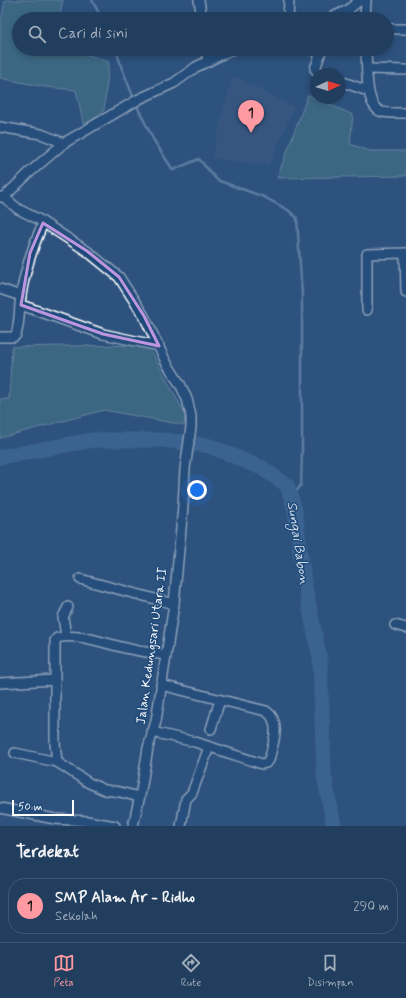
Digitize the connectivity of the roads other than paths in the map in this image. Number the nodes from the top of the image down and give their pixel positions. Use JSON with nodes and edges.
{"nodes":[{"id":1,"x":199,"y":0,"type":"edge"},
{"id":2,"x":289,"y":0,"type":"edge"},
{"id":3,"x":360,"y":0,"type":"edge"},
{"id":4,"x":366,"y":0,"type":"edge"},
{"id":5,"x":201,"y":12,"type":"edge"},
{"id":6,"x":288,"y":12,"type":"edge"},
{"id":7,"x":344,"y":12,"type":"edge"},
{"id":8,"x":365,"y":12,"type":"edge"},
{"id":9,"x":394,"y":29,"type":"edge"},
{"id":10,"x":406,"y":29,"type":"edge"},
{"id":11,"x":207,"y":56,"type":"edge"},
{"id":12,"x":220,"y":56,"type":"edge"},
{"id":13,"x":320,"y":56,"type":"edge"},
{"id":14,"x":366,"y":56,"type":"edge"},
{"id":15,"x":208,"y":62,"type":"junction"},
{"id":16,"x":315,"y":68,"type":"edge"},
{"id":17,"x":367,"y":69,"type":"junction"},
{"id":18,"x":406,"y":70,"type":"edge"},
{"id":19,"x":346,"y":83,"type":"edge"},
{"id":20,"x":368,"y":91,"type":"junction"},
{"id":21,"x":406,"y":113,"type":"edge"},
{"id":22,"x":0,"y":127,"type":"edge"},
{"id":23,"x":64,"y":143,"type":"junction"},
{"id":24,"x":2,"y":197,"type":"edge"},
{"id":25,"x":43,"y":223,"type":"junction"},
{"id":26,"x":405,"y":254,"type":"edge"},
{"id":27,"x":0,"y":288,"type":"edge"},
{"id":28,"x":406,"y":292,"type":"edge"},
{"id":29,"x":21,"y":300,"type":"junction"},
{"id":30,"x":368,"y":310,"type":"dead end"},
{"id":31,"x":0,"y":337,"type":"edge"},
{"id":32,"x":159,"y":346,"type":"junction"},
{"id":33,"x":80,"y":579,"type":"dead end"},
{"id":34,"x":174,"y":604,"type":"junction"},
{"id":35,"x":68,"y":607,"type":"dead end"},
{"id":36,"x":395,"y":625,"type":"dead end"},
{"id":37,"x":406,"y":628,"type":"edge"},
{"id":38,"x":66,"y":636,"type":"junction"},
{"id":39,"x":166,"y":655,"type":"junction"},
{"id":40,"x":55,"y":680,"type":"junction"},
{"id":41,"x":0,"y":683,"type":"edge"},
{"id":42,"x":161,"y":685,"type":"junction"},
{"id":43,"x":220,"y":700,"type":"junction"},
{"id":44,"x":211,"y":729,"type":"dead end"},
{"id":45,"x":152,"y":732,"type":"junction"},
{"id":46,"x":209,"y":747,"type":"junction"},
{"id":47,"x":15,"y":753,"type":"dead end"},
{"id":48,"x":57,"y":762,"type":"junction"},
{"id":49,"x":139,"y":797,"type":"junction"},
{"id":50,"x":0,"y":808,"type":"edge"},
{"id":51,"x":110,"y":826,"type":"edge"},
{"id":52,"x":133,"y":826,"type":"edge"},
{"id":53,"x":180,"y":826,"type":"edge"}],
"edges":[{"from":1,"to":5,"type":"street"},
{"from":2,"to":6,"type":"street"},
{"from":3,"to":7,"type":"street"},
{"from":4,"to":8,"type":"street"},
{"from":9,"to":10,"type":"street"},
{"from":11,"to":15,"type":"street"},
{"from":12,"to":15,"type":"street"},
{"from":13,"to":16,"type":"street"},
{"from":14,"to":17,"type":"street"},
{"from":15,"to":23,"type":"street"},
{"from":17,"to":18,"type":"street"},
{"from":17,"to":20,"type":"street"},
{"from":19,"to":20,"type":"street"},
{"from":20,"to":21,"type":"street"},
{"from":22,"to":23,"type":"street"},
{"from":23,"to":24,"type":"street"},
{"from":24,"to":25,"type":"street","name":"Jalan Kedungsari Utara II"},
{"from":25,"to":29,"type":"street"},
{"from":25,"to":32,"type":"street","name":"Jalan Kedungsari Utara II"},
{"from":26,"to":28,"type":"street"},
{"from":26,"to":30,"type":"street"},
{"from":27,"to":29,"type":"street"},
{"from":29,"to":31,"type":"street"},
{"from":29,"to":32,"type":"street"},
{"from":32,"to":34,"type":"street","name":"Jalan Kedungsari Utara II"},
{"from":33,"to":34,"type":"street"},
{"from":34,"to":39,"type":"street","name":"Jalan Kedungsari Utara II"},
{"from":35,"to":38,"type":"street"},
{"from":36,"to":37,"type":"street"},
{"from":38,"to":39,"type":"street"},
{"from":38,"to":40,"type":"street"},
{"from":39,"to":42,"type":"street","name":"Jalan Kedungsari Utara II"},
{"from":40,"to":41,"type":"street"},
{"from":40,"to":48,"type":"street"},
{"from":42,"to":43,"type":"street"},
{"from":42,"to":45,"type":"street","name":"Jalan Kedungsari Utara II"},
{"from":43,"to":44,"type":"street"},
{"from":43,"to":46,"type":"street"},
{"from":45,"to":46,"type":"street"},
{"from":45,"to":49,"type":"street","name":"Jalan Kedungsari Utara II"},
{"from":46,"to":53,"type":"street"},
{"from":47,"to":48,"type":"street"},
{"from":48,"to":49,"type":"street"},
{"from":49,"to":52,"type":"street","name":"Jalan Kedungsari Utara II"},
{"from":50,"to":51,"type":"street"}]}
